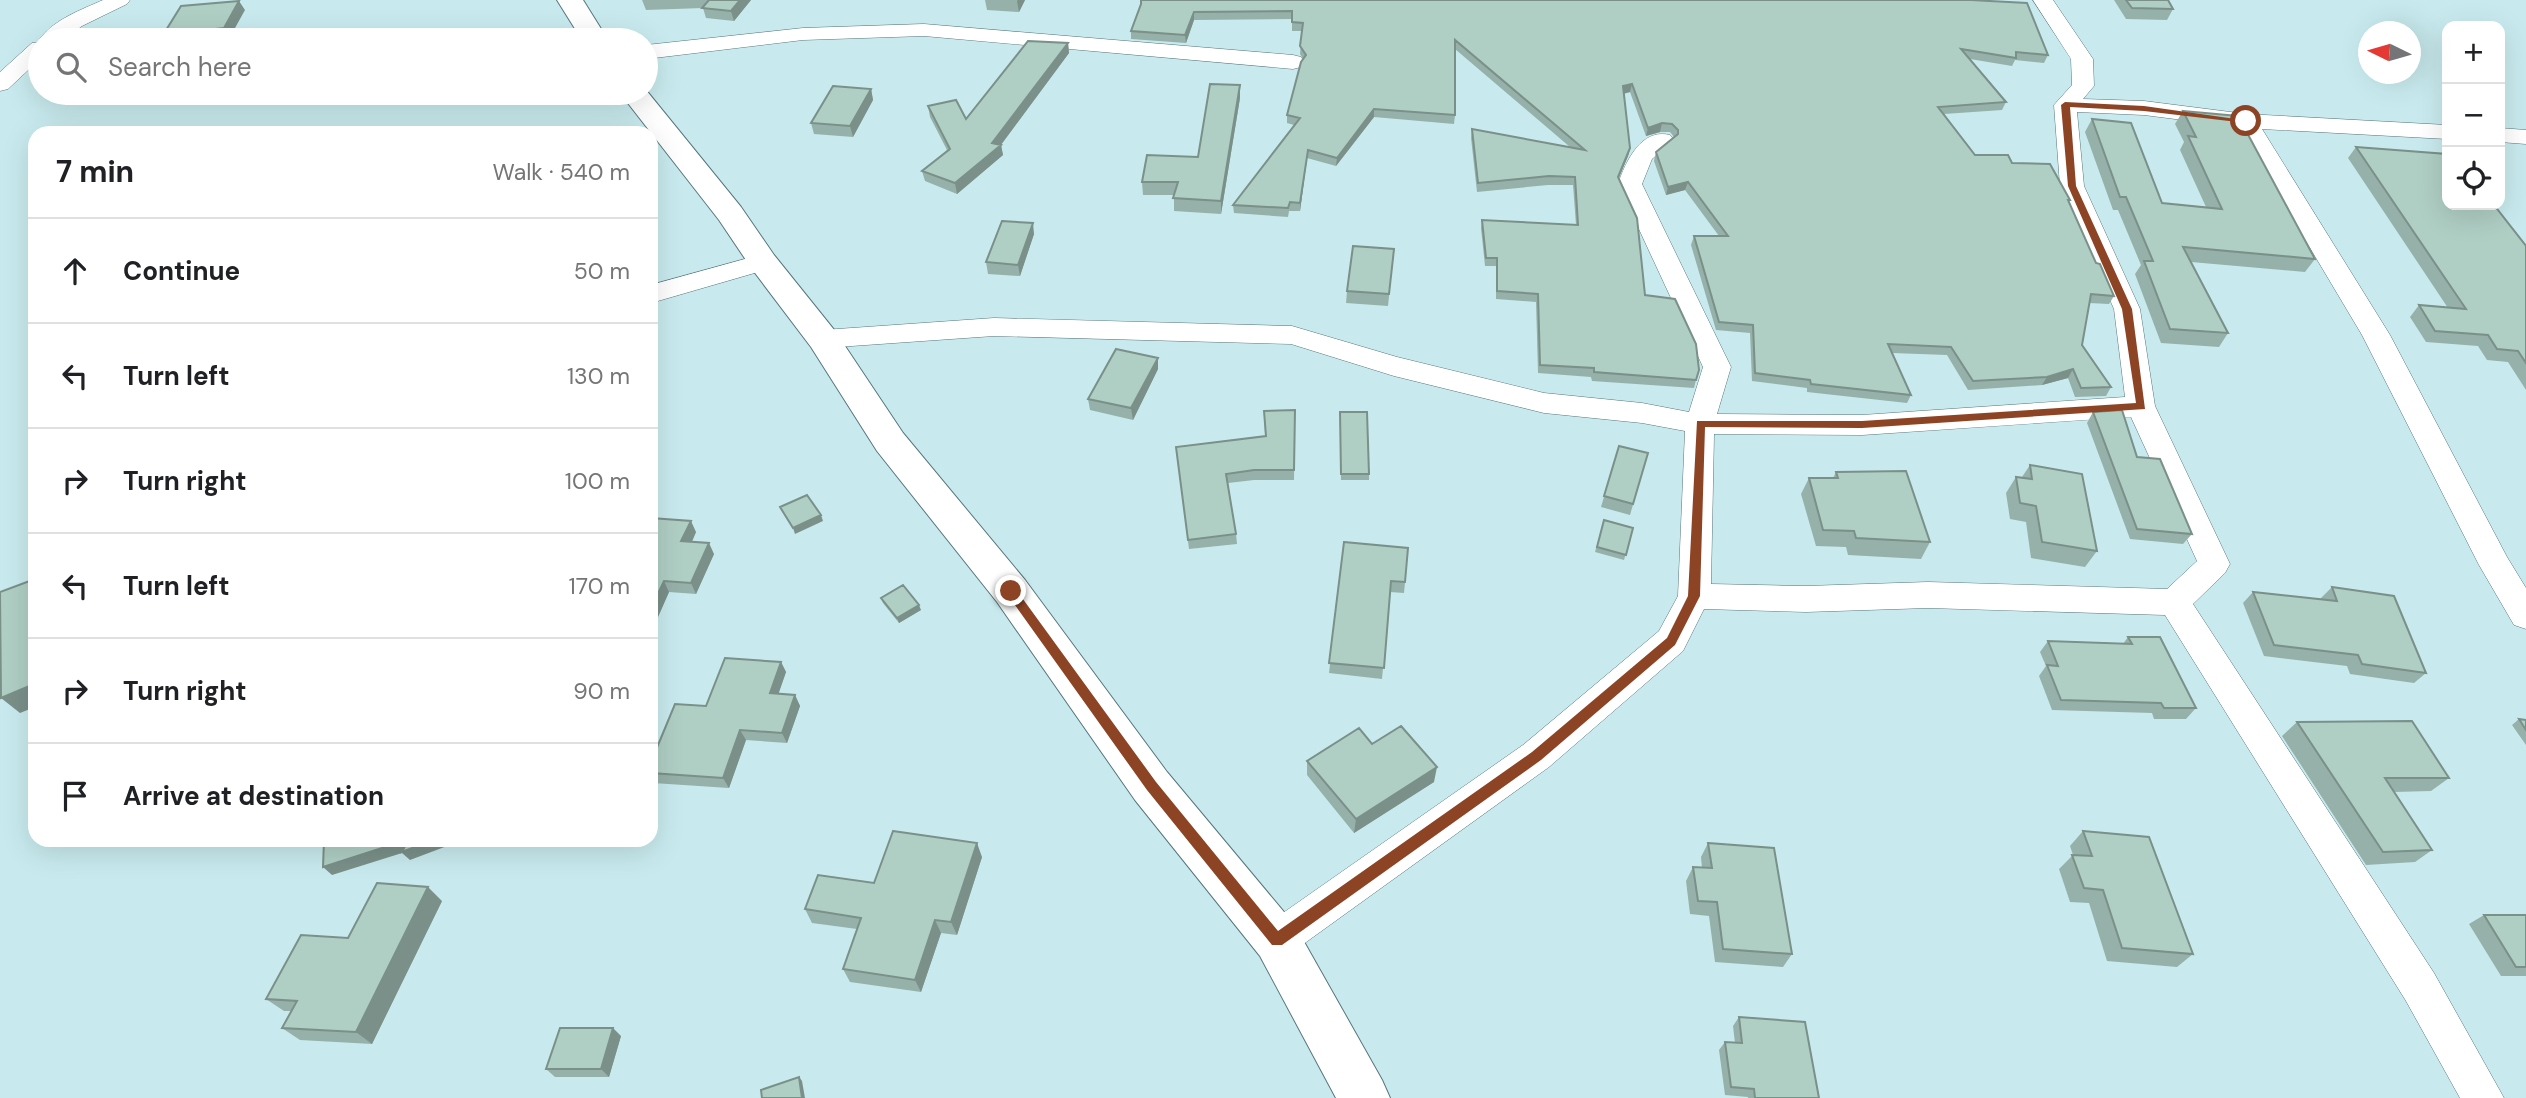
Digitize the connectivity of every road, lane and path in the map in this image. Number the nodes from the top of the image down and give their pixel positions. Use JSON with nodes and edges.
{"nodes":[{"id":1,"x":120,"y":0,"type":"edge"},
{"id":2,"x":570,"y":0,"type":"edge"},
{"id":3,"x":2043,"y":0,"type":"edge"},
{"id":4,"x":65,"y":28,"type":"edge"},
{"id":5,"x":588,"y":28,"type":"edge"},
{"id":6,"x":658,"y":51,"type":"edge"},
{"id":7,"x":28,"y":58,"type":"edge"},
{"id":8,"x":1293,"y":62,"type":"dead end"},
{"id":9,"x":0,"y":83,"type":"edge"},
{"id":10,"x":644,"y":105,"type":"edge"},
{"id":11,"x":2065,"y":105,"type":"junction"},
{"id":12,"x":2246,"y":121,"type":"junction"},
{"id":13,"x":2442,"y":132,"type":"edge"},
{"id":14,"x":2505,"y":135,"type":"edge"},
{"id":15,"x":2526,"y":136,"type":"edge"},
{"id":16,"x":1662,"y":139,"type":"dead end"},
{"id":17,"x":763,"y":262,"type":"junction"},
{"id":18,"x":658,"y":292,"type":"edge"},
{"id":19,"x":823,"y":339,"type":"junction"},
{"id":20,"x":2141,"y":406,"type":"junction"},
{"id":21,"x":1700,"y":424,"type":"junction"},
{"id":22,"x":1694,"y":596,"type":"junction"},
{"id":23,"x":2174,"y":602,"type":"junction"},
{"id":24,"x":2526,"y":616,"type":"edge"},
{"id":25,"x":1277,"y":940,"type":"junction"},
{"id":26,"x":1364,"y":1098,"type":"edge"},
{"id":27,"x":2483,"y":1098,"type":"edge"}],
"edges":[{"from":1,"to":4,"type":"street"},
{"from":2,"to":5,"type":"street"},
{"from":3,"to":11,"type":"street"},
{"from":6,"to":8,"type":"street"},
{"from":7,"to":9,"type":"street"},
{"from":10,"to":17,"type":"street"},
{"from":11,"to":12,"type":"street"},
{"from":11,"to":20,"type":"street"},
{"from":12,"to":13,"type":"street"},
{"from":12,"to":24,"type":"street"},
{"from":14,"to":15,"type":"street"},
{"from":16,"to":21,"type":"street"},
{"from":17,"to":18,"type":"street"},
{"from":17,"to":19,"type":"street"},
{"from":19,"to":21,"type":"street"},
{"from":19,"to":25,"type":"street"},
{"from":20,"to":21,"type":"street"},
{"from":20,"to":23,"type":"street"},
{"from":21,"to":22,"type":"street"},
{"from":22,"to":23,"type":"street"},
{"from":22,"to":25,"type":"street"},
{"from":23,"to":27,"type":"street"},
{"from":25,"to":26,"type":"street"}]}
